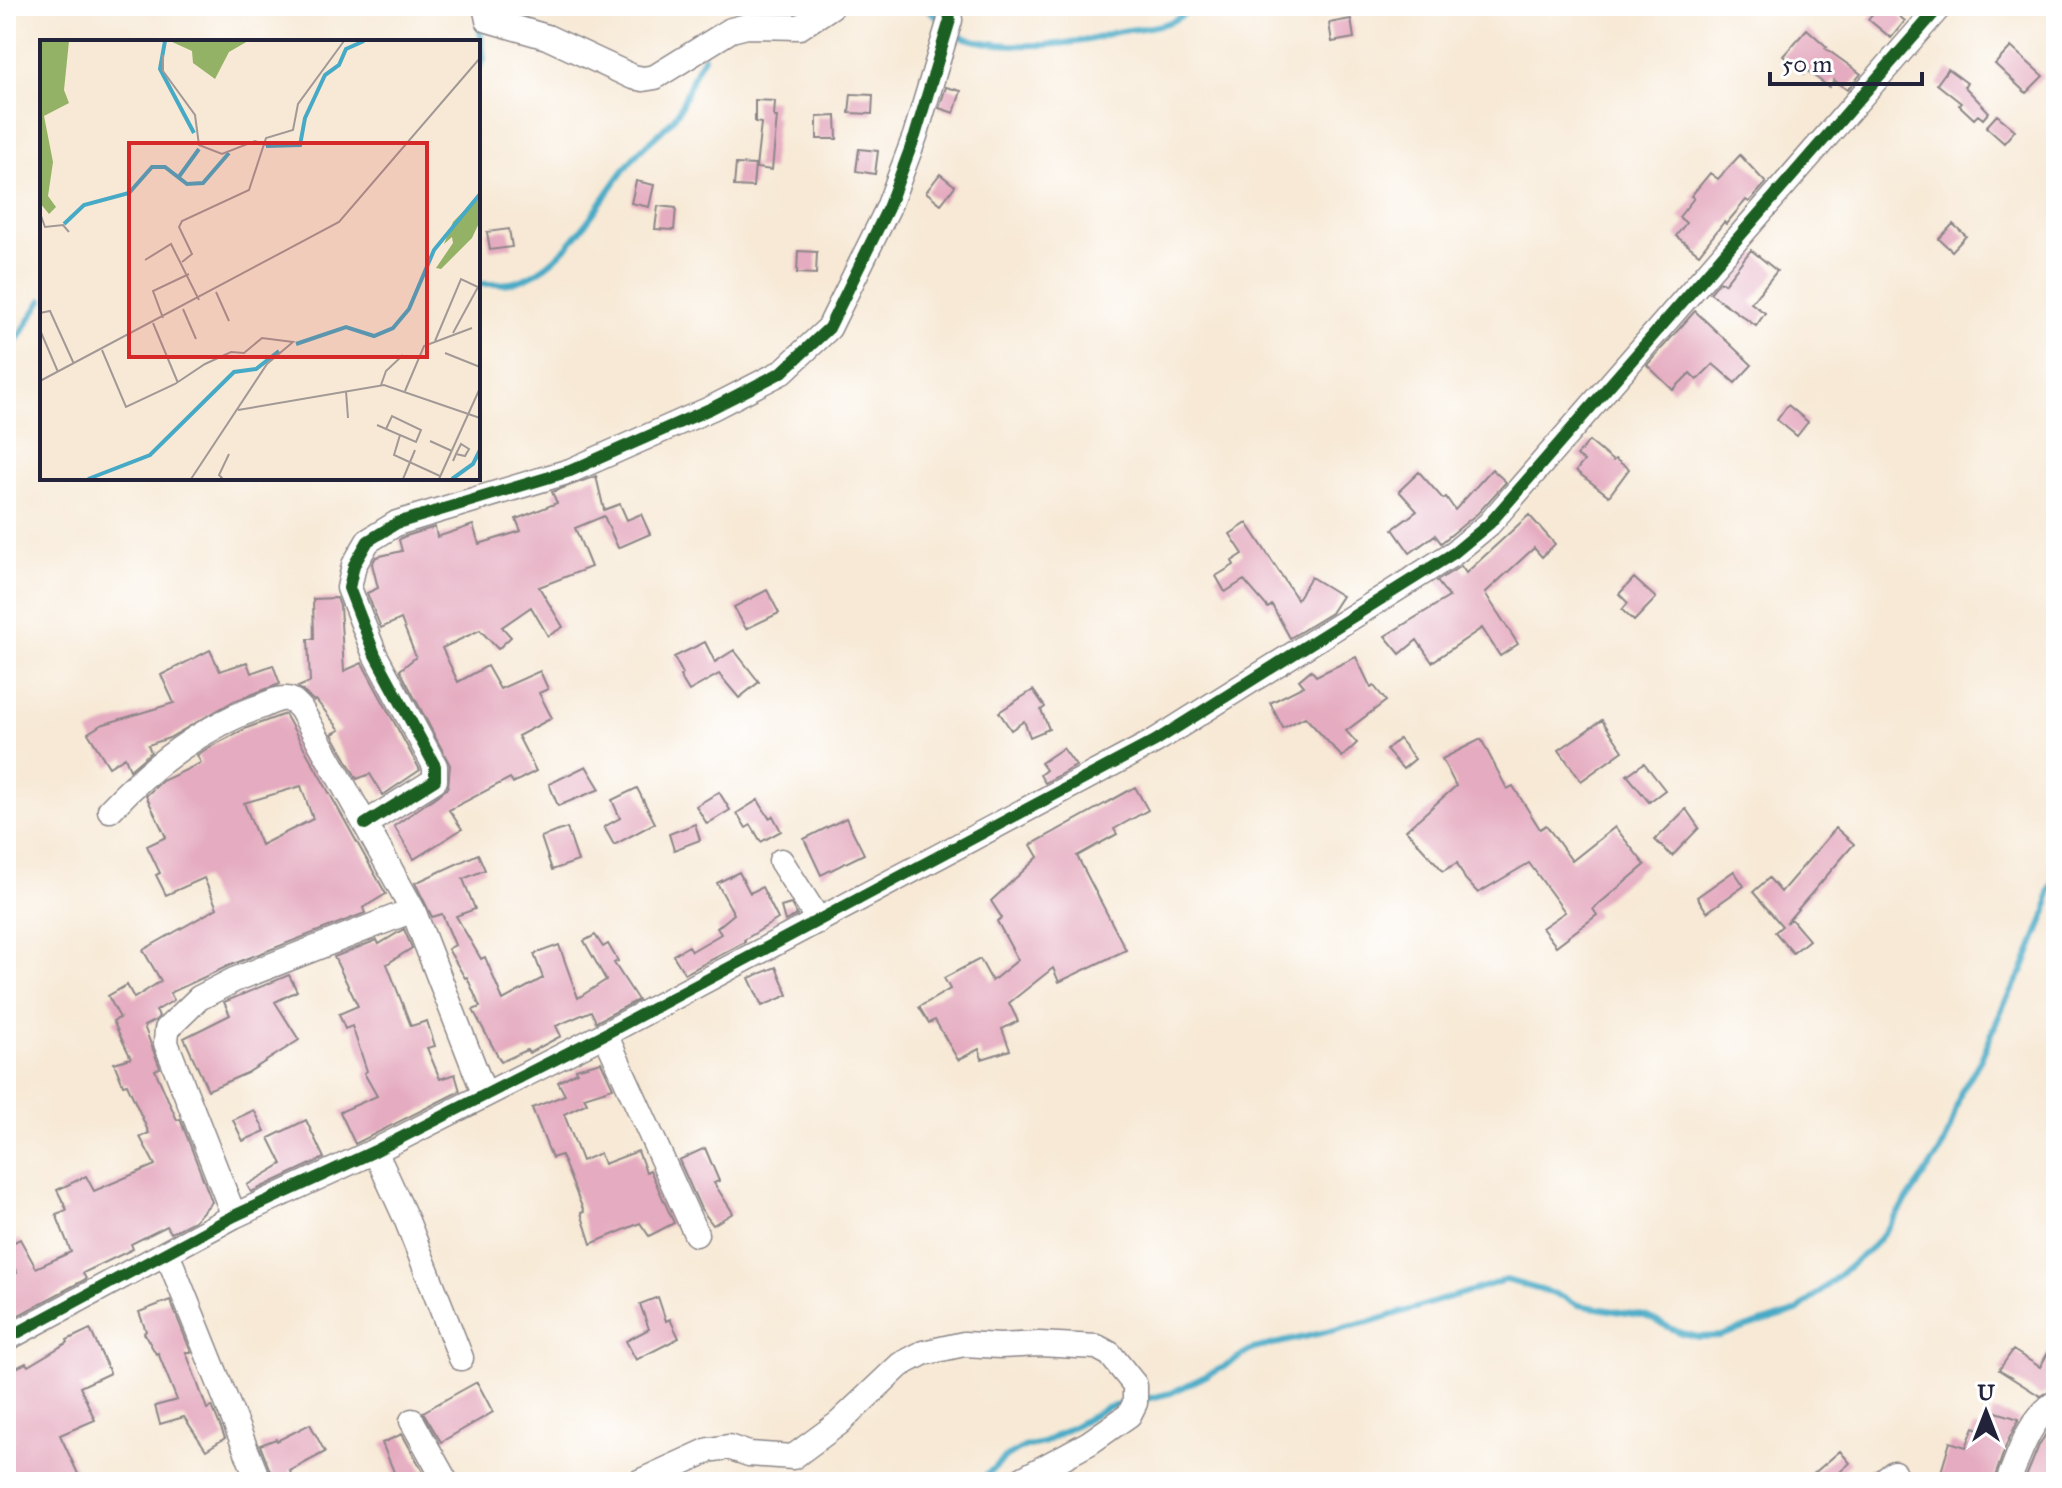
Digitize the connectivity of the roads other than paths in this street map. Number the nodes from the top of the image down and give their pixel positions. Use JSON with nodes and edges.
{"nodes":[{"id":1,"x":485,"y":6,"type":"edge"},
{"id":2,"x":832,"y":6,"type":"edge"},
{"id":3,"x":1940,"y":6,"type":"edge"},
{"id":4,"x":943,"y":11,"type":"edge"},
{"id":5,"x":110,"y":810,"type":"dead end"},
{"id":6,"x":365,"y":824,"type":"junction"},
{"id":7,"x":781,"y":861,"type":"dead end"},
{"id":8,"x":413,"y":910,"type":"junction"},
{"id":9,"x":819,"y":921,"type":"junction"},
{"id":10,"x":605,"y":1034,"type":"junction"},
{"id":11,"x":484,"y":1093,"type":"junction"},
{"id":12,"x":375,"y":1151,"type":"junction"},
{"id":13,"x":234,"y":1216,"type":"junction"},
{"id":14,"x":696,"y":1234,"type":"dead end"},
{"id":15,"x":167,"y":1253,"type":"junction"},
{"id":16,"x":6,"y":1339,"type":"edge"},
{"id":17,"x":461,"y":1358,"type":"dead end"},
{"id":18,"x":2056,"y":1402,"type":"edge"},
{"id":19,"x":412,"y":1421,"type":"dead end"},
{"id":20,"x":259,"y":1482,"type":"edge"},
{"id":21,"x":446,"y":1482,"type":"edge"},
{"id":22,"x":639,"y":1482,"type":"edge"},
{"id":23,"x":1017,"y":1482,"type":"edge"},
{"id":24,"x":2008,"y":1482,"type":"edge"}],
"edges":[{"from":1,"to":2,"type":"street"},
{"from":3,"to":9,"type":"street"},
{"from":4,"to":6,"type":"street"},
{"from":5,"to":6,"type":"street"},
{"from":6,"to":8,"type":"street"},
{"from":7,"to":9,"type":"street"},
{"from":8,"to":11,"type":"street"},
{"from":8,"to":13,"type":"street"},
{"from":9,"to":10,"type":"street"},
{"from":10,"to":11,"type":"street"},
{"from":10,"to":14,"type":"street"},
{"from":11,"to":12,"type":"street"},
{"from":12,"to":13,"type":"street"},
{"from":12,"to":17,"type":"street"},
{"from":13,"to":15,"type":"street"},
{"from":15,"to":16,"type":"street"},
{"from":15,"to":20,"type":"street"},
{"from":18,"to":24,"type":"street"},
{"from":19,"to":21,"type":"street"},
{"from":22,"to":23,"type":"street"}]}
